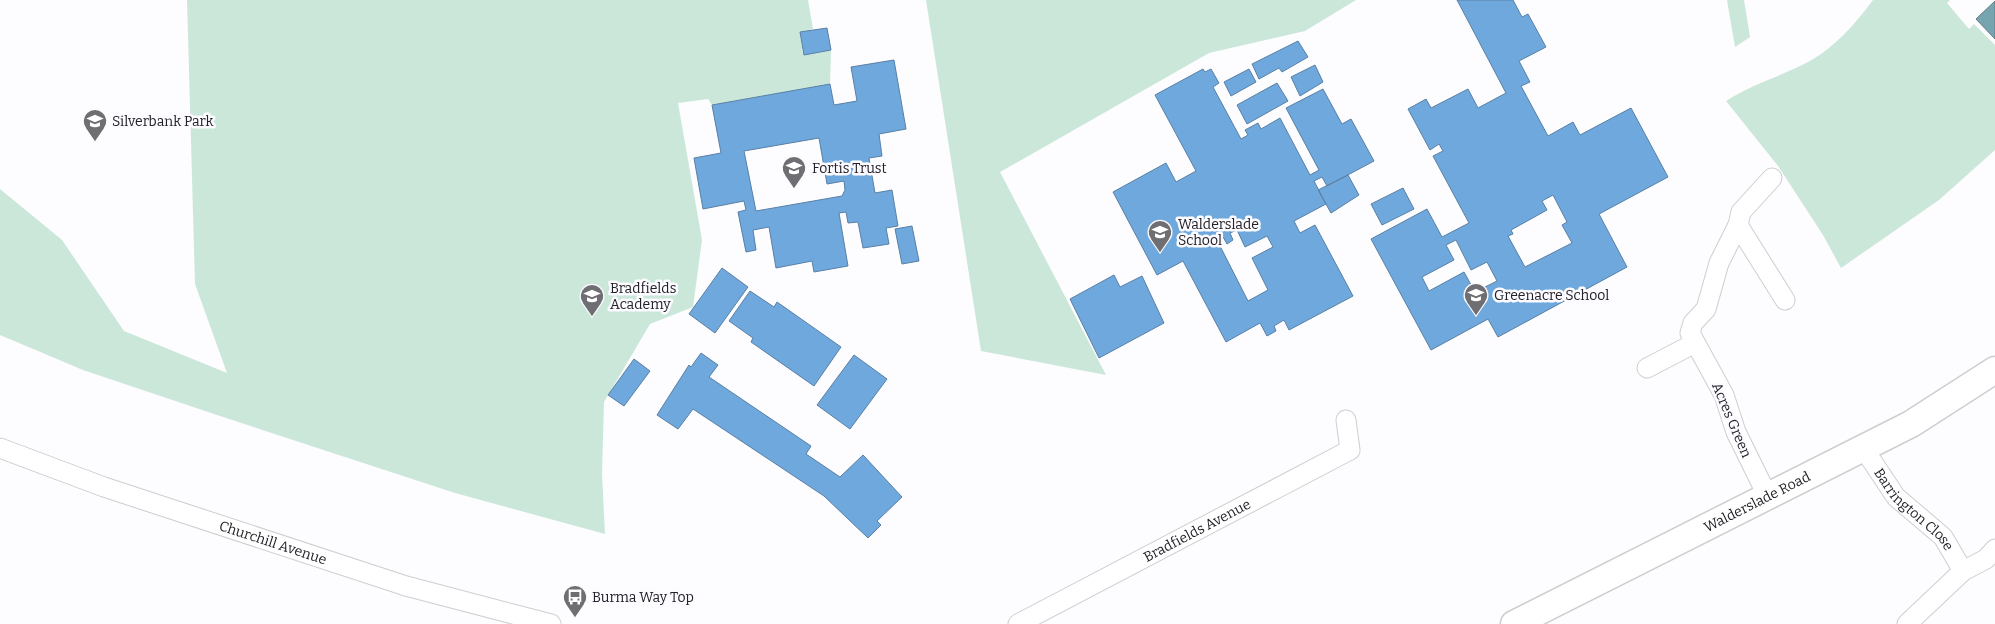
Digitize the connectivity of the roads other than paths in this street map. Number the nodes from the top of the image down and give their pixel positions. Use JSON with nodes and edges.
{"nodes":[{"id":1,"x":1772,"y":178,"type":"dead end"},
{"id":2,"x":1738,"y":226,"type":"junction"},
{"id":3,"x":1785,"y":300,"type":"dead end"},
{"id":4,"x":1695,"y":343,"type":"junction"},
{"id":5,"x":1647,"y":368,"type":"dead end"},
{"id":6,"x":1995,"y":370,"type":"edge"},
{"id":7,"x":1346,"y":420,"type":"dead end"},
{"id":8,"x":0,"y":448,"type":"edge"},
{"id":9,"x":1864,"y":449,"type":"junction"},
{"id":10,"x":1768,"y":498,"type":"junction"},
{"id":11,"x":1995,"y":549,"type":"edge"},
{"id":12,"x":1963,"y":571,"type":"junction"},
{"id":13,"x":1047,"y":617,"type":"edge"},
{"id":14,"x":551,"y":624,"type":"edge"},
{"id":15,"x":1018,"y":624,"type":"edge"},
{"id":16,"x":1514,"y":624,"type":"edge"},
{"id":17,"x":1907,"y":624,"type":"edge"}],
"edges":[{"from":1,"to":2,"type":"street","name":"Acres Green"},
{"from":2,"to":3,"type":"street"},
{"from":2,"to":4,"type":"street","name":"Acres Green"},
{"from":4,"to":5,"type":"street"},
{"from":4,"to":10,"type":"street","name":"Acres Green"},
{"from":6,"to":9,"type":"street","name":"Walderslade Road"},
{"from":7,"to":13,"type":"street","name":"Bradfields Avenue"},
{"from":8,"to":14,"type":"street","name":"Churchill Avenue"},
{"from":9,"to":10,"type":"street","name":"Walderslade Road"},
{"from":9,"to":12,"type":"street","name":"Barrington Close"},
{"from":10,"to":16,"type":"street","name":"Walderslade Road"},
{"from":11,"to":12,"type":"street"},
{"from":12,"to":17,"type":"street"},
{"from":13,"to":15,"type":"street","name":"Bradfields Avenue"}]}
